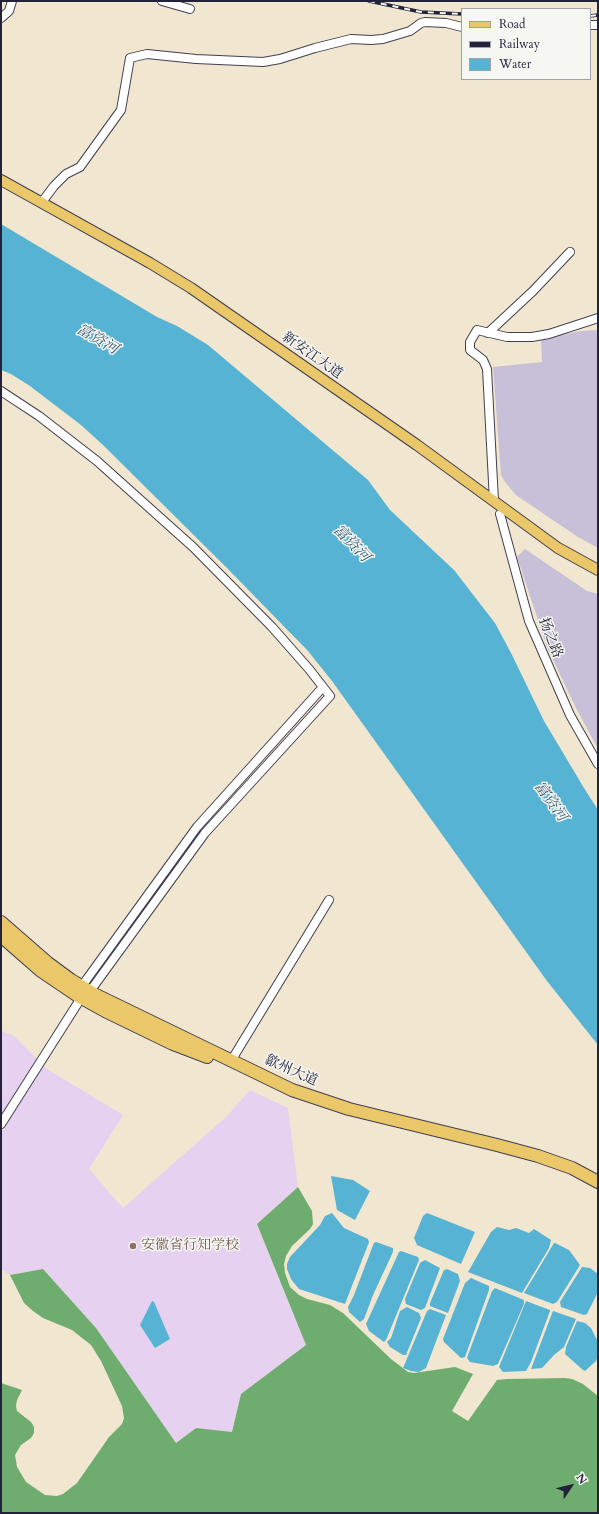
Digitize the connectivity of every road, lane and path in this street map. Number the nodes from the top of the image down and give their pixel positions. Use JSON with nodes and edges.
{"nodes":[{"id":1,"x":12,"y":1,"type":"edge"},
{"id":2,"x":162,"y":1,"type":"edge"},
{"id":3,"x":5,"y":9,"type":"edge"},
{"id":4,"x":190,"y":9,"type":"dead end"},
{"id":5,"x":1,"y":18,"type":"edge"},
{"id":6,"x":461,"y":27,"type":"edge"},
{"id":7,"x":1,"y":180,"type":"edge"},
{"id":8,"x":1,"y":187,"type":"edge"},
{"id":9,"x":42,"y":202,"type":"junction"},
{"id":10,"x":570,"y":252,"type":"dead end"},
{"id":11,"x":598,"y":318,"type":"edge"},
{"id":12,"x":488,"y":333,"type":"junction"},
{"id":13,"x":1,"y":391,"type":"edge"},
{"id":14,"x":494,"y":501,"type":"junction"},
{"id":15,"x":500,"y":514,"type":"junction"},
{"id":16,"x":598,"y":570,"type":"edge"},
{"id":17,"x":598,"y":577,"type":"edge"},
{"id":18,"x":323,"y":686,"type":"junction"},
{"id":19,"x":598,"y":764,"type":"edge"},
{"id":20,"x":329,"y":900,"type":"dead end"},
{"id":21,"x":1,"y":922,"type":"edge"},
{"id":22,"x":1,"y":936,"type":"edge"},
{"id":23,"x":83,"y":994,"type":"junction"},
{"id":24,"x":231,"y":1061,"type":"junction"},
{"id":25,"x":1,"y":1124,"type":"edge"},
{"id":26,"x":598,"y":1182,"type":"edge"},
{"id":27,"x":598,"y":1190,"type":"edge"}],
"edges":[{"from":1,"to":3,"type":"street"},
{"from":2,"to":4,"type":"street"},
{"from":3,"to":5,"type":"street"},
{"from":6,"to":9,"type":"street"},
{"from":7,"to":9,"type":"main road","name":"新安江大道"},
{"from":8,"to":15,"type":"main road","name":"新安江大道"},
{"from":9,"to":14,"type":"main road","name":"新安江大道"},
{"from":10,"to":12,"type":"street"},
{"from":11,"to":12,"type":"street"},
{"from":12,"to":14,"type":"street"},
{"from":13,"to":18,"type":"street"},
{"from":14,"to":16,"type":"main road","name":"新安江大道"},
{"from":15,"to":17,"type":"main road","name":"新安江大道"},
{"from":15,"to":19,"type":"street","name":"扬之路"},
{"from":18,"to":23,"type":"street"},
{"from":18,"to":23,"type":"street"},
{"from":20,"to":24,"type":"street"},
{"from":21,"to":23,"type":"highway","name":"歙州大道"},
{"from":22,"to":23,"type":"highway","name":"歙州大道"},
{"from":23,"to":24,"type":"highway","name":"歙州大道"},
{"from":23,"to":25,"type":"street"},
{"from":23,"to":27,"type":"highway","name":"歙州大道"},
{"from":24,"to":26,"type":"highway","name":"歙州大道"}]}
